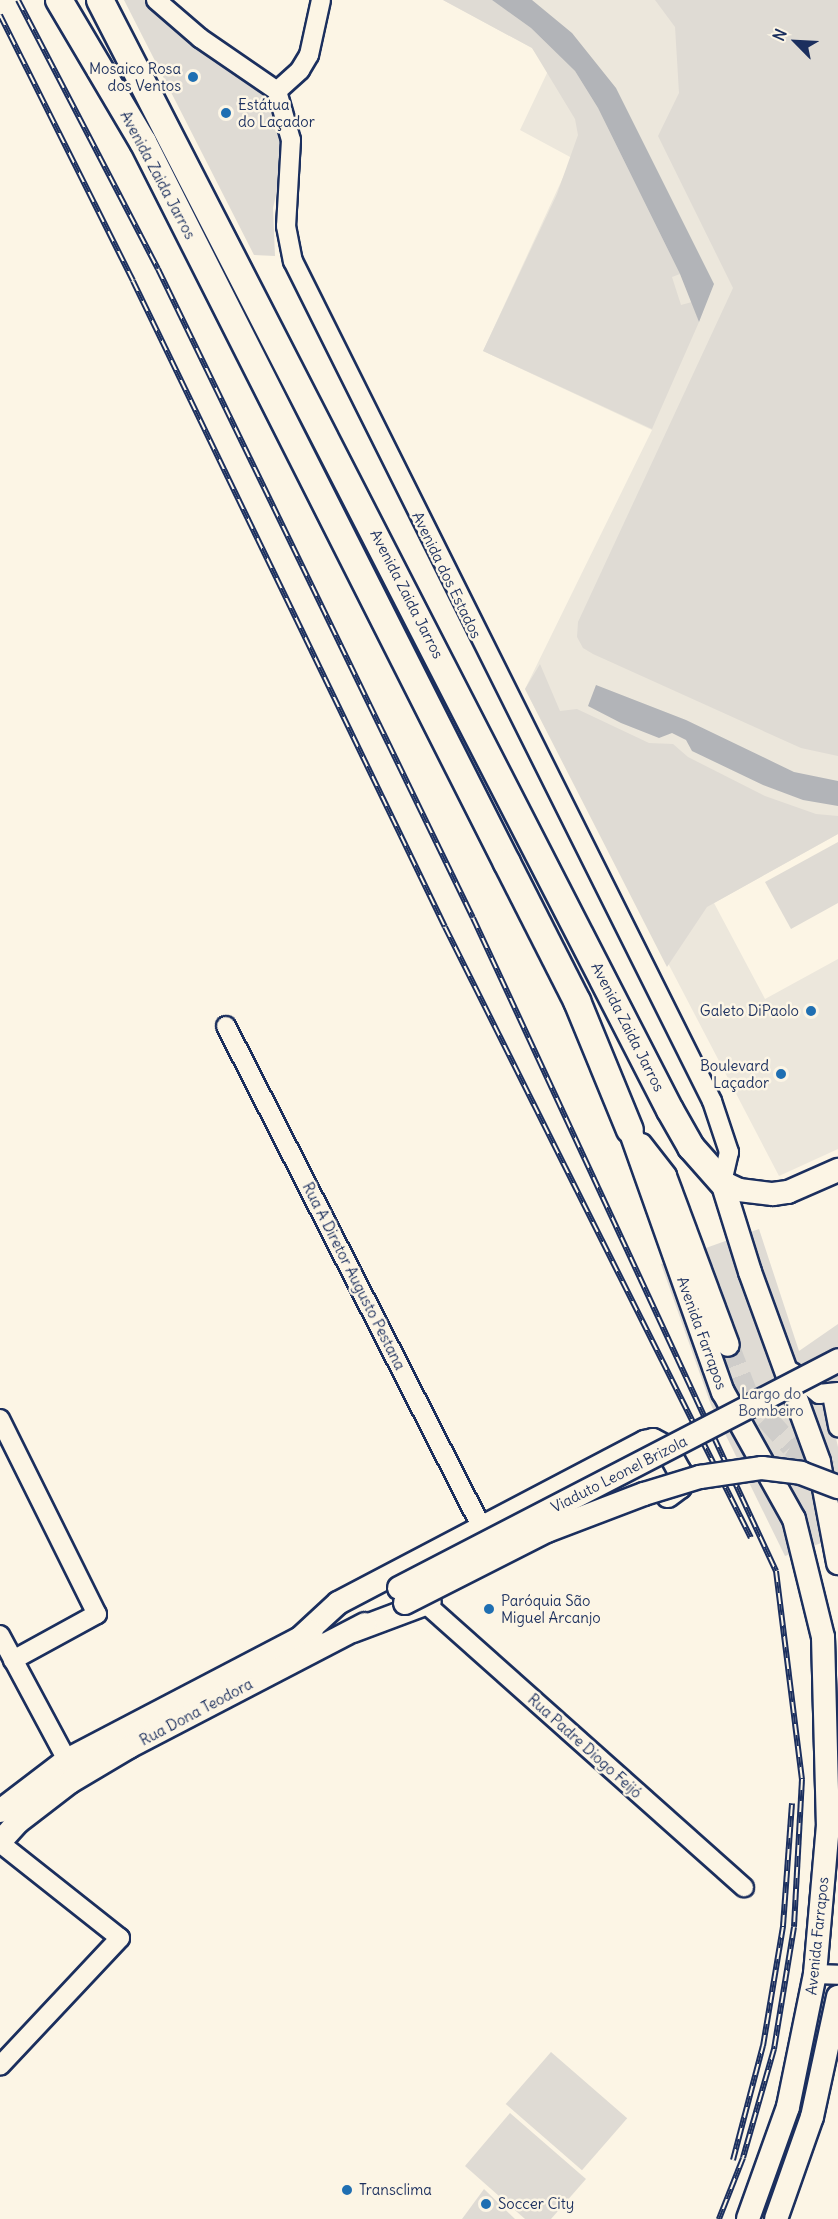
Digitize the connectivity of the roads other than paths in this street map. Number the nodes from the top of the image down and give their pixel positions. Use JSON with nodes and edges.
{"nodes":[{"id":1,"x":59,"y":0,"type":"edge"},
{"id":2,"x":100,"y":0,"type":"edge"},
{"id":3,"x":156,"y":0,"type":"edge"},
{"id":4,"x":321,"y":0,"type":"edge"},
{"id":5,"x":277,"y":91,"type":"junction"},
{"id":6,"x":226,"y":1026,"type":"dead end"},
{"id":7,"x":630,"y":1130,"type":"junction"},
{"id":8,"x":838,"y":1170,"type":"edge"},
{"id":9,"x":722,"y":1182,"type":"junction"},
{"id":10,"x":728,"y":1345,"type":"tunnel mouth"},
{"id":11,"x":838,"y":1360,"type":"edge"},
{"id":12,"x":782,"y":1363,"type":"junction"},
{"id":13,"x":835,"y":1393,"type":"edge"},
{"id":14,"x":0,"y":1419,"type":"edge"},
{"id":15,"x":838,"y":1427,"type":"edge"},
{"id":16,"x":838,"y":1487,"type":"edge"},
{"id":17,"x":833,"y":1507,"type":"edge"},
{"id":18,"x":481,"y":1526,"type":"junction"},
{"id":19,"x":838,"y":1563,"type":"edge"},
{"id":20,"x":410,"y":1598,"type":"junction"},
{"id":21,"x":0,"y":1635,"type":"edge"},
{"id":22,"x":298,"y":1639,"type":"junction"},
{"id":23,"x":13,"y":1660,"type":"junction"},
{"id":24,"x":67,"y":1760,"type":"junction"},
{"id":25,"x":6,"y":1815,"type":"edge"},
{"id":26,"x":0,"y":1842,"type":"edge"},
{"id":27,"x":744,"y":1887,"type":"dead end"},
{"id":28,"x":815,"y":1974,"type":"junction"},
{"id":29,"x":838,"y":1975,"type":"edge"},
{"id":30,"x":838,"y":1997,"type":"edge"},
{"id":31,"x":0,"y":2066,"type":"edge"},
{"id":32,"x":748,"y":2219,"type":"edge"},
{"id":33,"x":776,"y":2219,"type":"edge"}],
"edges":[{"from":1,"to":7,"type":"highway","name":"Avenida Zaida Jarros"},
{"from":2,"to":9,"type":"highway","name":"Avenida Zaida Jarros"},
{"from":3,"to":5,"type":"street"},
{"from":4,"to":5,"type":"street"},
{"from":5,"to":9,"type":"street","name":"Avenida dos Estados"},
{"from":6,"to":18,"type":"street","name":"Rua A Diretor Augusto Pestana"},
{"from":7,"to":10,"type":"main road","name":"Avenida Farrapos"},
{"from":7,"to":28,"type":"main road","name":"Avenida Farrapos"},
{"from":8,"to":9,"type":"main road"},
{"from":9,"to":12,"type":"main road"},
{"from":11,"to":20,"type":"main road","name":"Viaduto Leonel Brizola","bridge":true},
{"from":12,"to":13,"type":"street"},
{"from":12,"to":17,"type":"main road"},
{"from":13,"to":15,"type":"street"},
{"from":14,"to":23,"type":"street"},
{"from":16,"to":20,"type":"main road","name":"Viaduto Leonel Brizola","bridge":true},
{"from":17,"to":19,"type":"main road"},
{"from":18,"to":20,"type":"main road"},
{"from":18,"to":22,"type":"main road"},
{"from":20,"to":22,"type":"main road","name":"Rua Dona Teodora"},
{"from":20,"to":25,"type":"main road","name":"Rua Dona Teodora"},
{"from":20,"to":27,"type":"street","name":"Rua Padre Diogo Feijó"},
{"from":21,"to":23,"type":"street"},
{"from":22,"to":24,"type":"main road","name":"Rua Dona Teodora"},
{"from":23,"to":24,"type":"street"},
{"from":24,"to":25,"type":"main road","name":"Rua Dona Teodora"},
{"from":25,"to":26,"type":"main road","name":"Rua Dona Teodora"},
{"from":26,"to":31,"type":"street"},
{"from":28,"to":29,"type":"street"},
{"from":28,"to":32,"type":"main road","name":"Avenida Farrapos"},
{"from":30,"to":33,"type":"main road","name":"Avenida Farrapos"}]}
